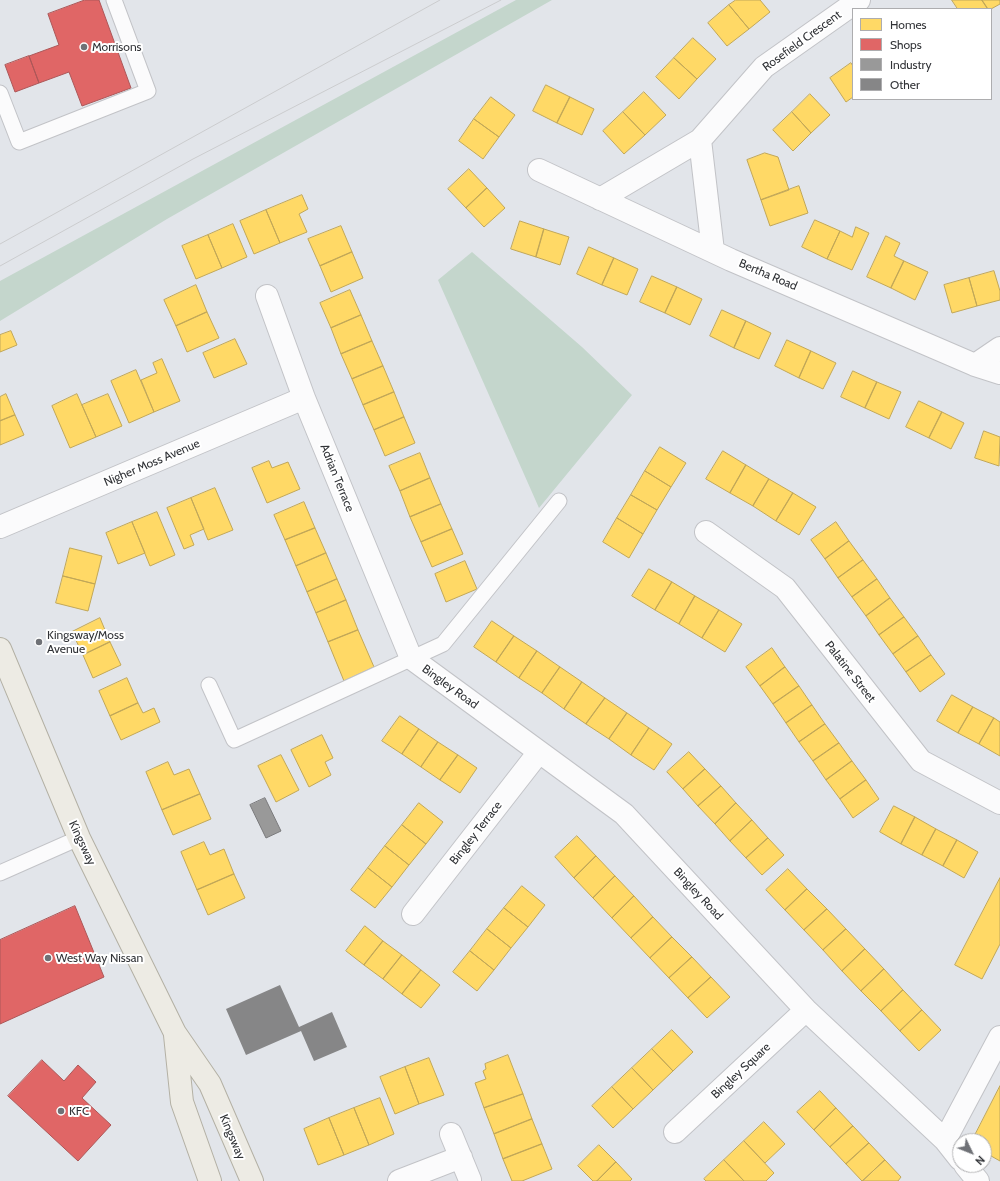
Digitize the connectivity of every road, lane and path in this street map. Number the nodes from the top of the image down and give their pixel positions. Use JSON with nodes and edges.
{"nodes":[{"id":1,"x":114,"y":0,"type":"edge"},
{"id":2,"x":859,"y":0,"type":"edge"},
{"id":3,"x":0,"y":93,"type":"edge"},
{"id":4,"x":700,"y":140,"type":"junction"},
{"id":5,"x":539,"y":170,"type":"dead end"},
{"id":6,"x":600,"y":199,"type":"junction"},
{"id":7,"x":713,"y":251,"type":"junction"},
{"id":8,"x":267,"y":296,"type":"dead end"},
{"id":9,"x":1000,"y":348,"type":"edge"},
{"id":10,"x":976,"y":365,"type":"junction"},
{"id":11,"x":1000,"y":373,"type":"edge"},
{"id":12,"x":304,"y":398,"type":"junction"},
{"id":13,"x":559,"y":501,"type":"dead end"},
{"id":14,"x":0,"y":527,"type":"edge"},
{"id":15,"x":706,"y":532,"type":"dead end"},
{"id":16,"x":0,"y":649,"type":"edge"},
{"id":17,"x":411,"y":658,"type":"junction"},
{"id":18,"x":209,"y":685,"type":"dead end"},
{"id":19,"x":539,"y":752,"type":"junction"},
{"id":20,"x":1000,"y":803,"type":"edge"},
{"id":21,"x":79,"y":838,"type":"junction"},
{"id":22,"x":0,"y":873,"type":"edge"},
{"id":23,"x":413,"y":914,"type":"dead end"},
{"id":24,"x":806,"y":1010,"type":"junction"},
{"id":25,"x":175,"y":1033,"type":"junction"},
{"id":26,"x":1000,"y":1037,"type":"edge"},
{"id":27,"x":675,"y":1132,"type":"dead end"},
{"id":28,"x":451,"y":1134,"type":"dead end"},
{"id":29,"x":945,"y":1140,"type":"junction"},
{"id":30,"x":952,"y":1149,"type":"edge"},
{"id":31,"x":461,"y":1157,"type":"junction"},
{"id":32,"x":972,"y":1173,"type":"edge"},
{"id":33,"x":470,"y":1180,"type":"dead end"},
{"id":34,"x":210,"y":1181,"type":"edge"},
{"id":35,"x":252,"y":1181,"type":"edge"},
{"id":36,"x":399,"y":1181,"type":"edge"},
{"id":37,"x":978,"y":1181,"type":"edge"}],
"edges":[{"from":1,"to":3,"type":"lane"},
{"from":2,"to":4,"type":"street","name":"Rosefield Crescent"},
{"from":4,"to":6,"type":"street","name":"Rosefield Crescent"},
{"from":4,"to":7,"type":"street"},
{"from":5,"to":6,"type":"street","name":"Bertha Road"},
{"from":6,"to":7,"type":"street","name":"Bertha Road"},
{"from":7,"to":10,"type":"street","name":"Bertha Road"},
{"from":8,"to":12,"type":"street","name":"Adrian Terrace"},
{"from":9,"to":10,"type":"street"},
{"from":10,"to":11,"type":"street","name":"Bertha Road"},
{"from":12,"to":14,"type":"street","name":"Nigher Moss Avenue"},
{"from":12,"to":17,"type":"street","name":"Adrian Terrace"},
{"from":13,"to":17,"type":"lane"},
{"from":15,"to":20,"type":"street","name":"Palatine Street"},
{"from":16,"to":21,"type":"main road","name":"Kingsway"},
{"from":17,"to":18,"type":"lane"},
{"from":17,"to":19,"type":"street","name":"Bingley Road"},
{"from":19,"to":23,"type":"street","name":"Bingley Terrace"},
{"from":19,"to":24,"type":"street","name":"Bingley Road"},
{"from":21,"to":22,"type":"lane"},
{"from":21,"to":25,"type":"main road","name":"Kingsway"},
{"from":24,"to":27,"type":"street","name":"Bingley Square"},
{"from":24,"to":29,"type":"street","name":"Bingley Road"},
{"from":25,"to":34,"type":"main road","name":"Kingsway"},
{"from":25,"to":35,"type":"main road","name":"Kingsway"},
{"from":26,"to":29,"type":"street"},
{"from":28,"to":31,"type":"street"},
{"from":29,"to":30,"type":"street","name":"Bingley Road"},
{"from":31,"to":33,"type":"street"},
{"from":31,"to":36,"type":"street"},
{"from":32,"to":37,"type":"street"}]}
